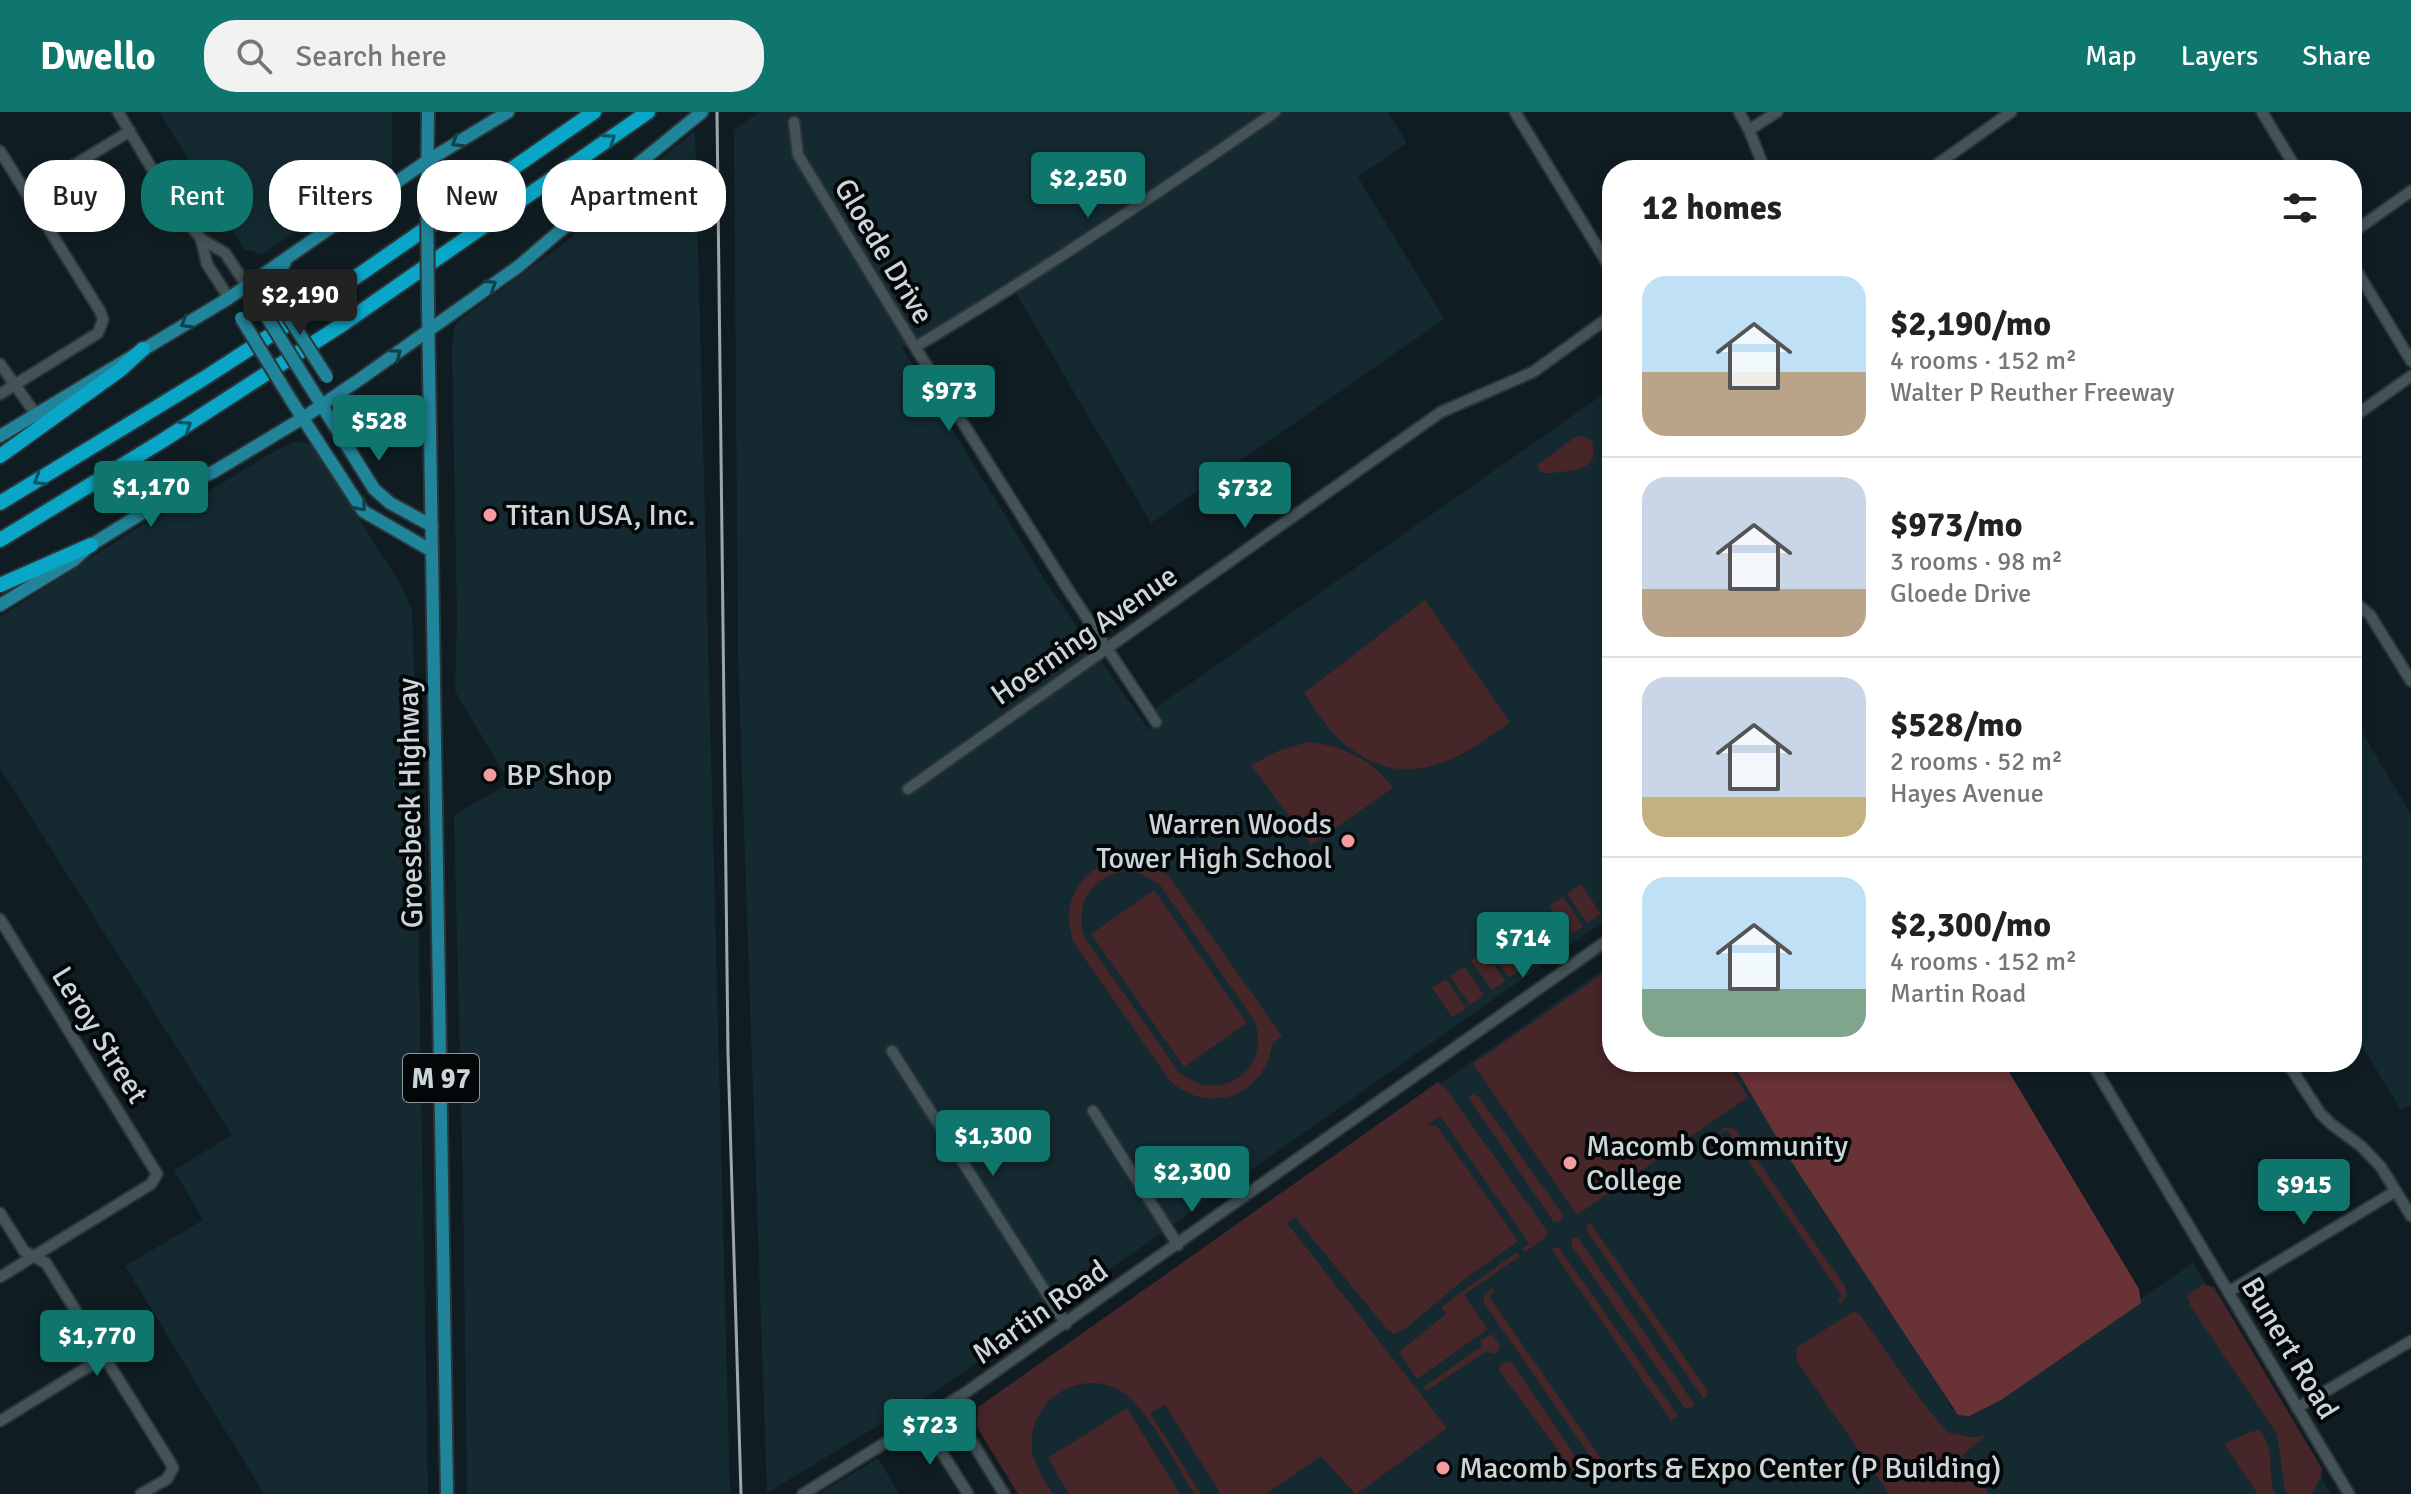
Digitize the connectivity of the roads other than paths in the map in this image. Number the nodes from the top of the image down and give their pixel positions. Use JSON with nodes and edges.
{"nodes":[{"id":1,"x":118,"y":112,"type":"edge"},
{"id":2,"x":428,"y":112,"type":"edge"},
{"id":3,"x":499,"y":112,"type":"edge"},
{"id":4,"x":508,"y":112,"type":"edge"},
{"id":5,"x":594,"y":112,"type":"edge"},
{"id":6,"x":648,"y":112,"type":"edge"},
{"id":7,"x":702,"y":112,"type":"edge"},
{"id":8,"x":1275,"y":112,"type":"edge"},
{"id":9,"x":1515,"y":112,"type":"edge"},
{"id":10,"x":1739,"y":112,"type":"edge"},
{"id":11,"x":1777,"y":112,"type":"edge"},
{"id":12,"x":2011,"y":112,"type":"edge"},
{"id":13,"x":2262,"y":112,"type":"edge"},
{"id":14,"x":794,"y":122,"type":"dead end"},
{"id":15,"x":488,"y":123,"type":"junction"},
{"id":16,"x":1749,"y":130,"type":"junction"},
{"id":17,"x":130,"y":131,"type":"junction"},
{"id":18,"x":0,"y":151,"type":"edge"},
{"id":19,"x":83,"y":160,"type":"edge"},
{"id":20,"x":427,"y":160,"type":"edge"},
{"id":21,"x":429,"y":160,"type":"edge"},
{"id":22,"x":1761,"y":160,"type":"edge"},
{"id":23,"x":1943,"y":160,"type":"edge"},
{"id":24,"x":2291,"y":160,"type":"edge"},
{"id":25,"x":417,"y":168,"type":"edge"},
{"id":26,"x":24,"y":189,"type":"edge"},
{"id":27,"x":2411,"y":191,"type":"edge"},
{"id":28,"x":2362,"y":226,"type":"edge"},
{"id":29,"x":51,"y":232,"type":"edge"},
{"id":30,"x":427,"y":232,"type":"edge"},
{"id":31,"x":201,"y":239,"type":"junction"},
{"id":32,"x":1602,"y":255,"type":"edge"},
{"id":33,"x":286,"y":259,"type":"junction"},
{"id":34,"x":2362,"y":280,"type":"edge"},
{"id":35,"x":247,"y":286,"type":"junction"},
{"id":36,"x":229,"y":298,"type":"junction"},
{"id":37,"x":1602,"y":322,"type":"edge"},
{"id":38,"x":428,"y":330,"type":"junction"},
{"id":39,"x":915,"y":347,"type":"junction"},
{"id":40,"x":143,"y":349,"type":"junction"},
{"id":41,"x":2411,"y":361,"type":"edge"},
{"id":42,"x":0,"y":364,"type":"edge"},
{"id":43,"x":2411,"y":376,"type":"edge"},
{"id":44,"x":353,"y":384,"type":"junction"},
{"id":45,"x":13,"y":386,"type":"junction"},
{"id":46,"x":0,"y":394,"type":"edge"},
{"id":47,"x":322,"y":406,"type":"junction"},
{"id":48,"x":2362,"y":411,"type":"edge"},
{"id":49,"x":35,"y":413,"type":"junction"},
{"id":50,"x":303,"y":418,"type":"junction"},
{"id":51,"x":0,"y":436,"type":"edge"},
{"id":52,"x":0,"y":456,"type":"edge"},
{"id":53,"x":0,"y":503,"type":"edge"},
{"id":54,"x":432,"y":526,"type":"junction"},
{"id":55,"x":0,"y":540,"type":"edge"},
{"id":56,"x":91,"y":545,"type":"junction"},
{"id":57,"x":432,"y":551,"type":"junction"},
{"id":58,"x":0,"y":585,"type":"edge"},
{"id":59,"x":0,"y":605,"type":"edge"},
{"id":60,"x":2362,"y":608,"type":"edge"},
{"id":61,"x":1106,"y":649,"type":"junction"},
{"id":62,"x":2411,"y":681,"type":"edge"},
{"id":63,"x":1156,"y":722,"type":"dead end"},
{"id":64,"x":908,"y":789,"type":"dead end"},
{"id":65,"x":0,"y":919,"type":"edge"},
{"id":66,"x":1602,"y":944,"type":"edge"},
{"id":67,"x":892,"y":1051,"type":"dead end"},
{"id":68,"x":2097,"y":1072,"type":"edge"},
{"id":69,"x":2293,"y":1072,"type":"edge"},
{"id":70,"x":1093,"y":1111,"type":"dead end"},
{"id":71,"x":2396,"y":1191,"type":"junction"},
{"id":72,"x":0,"y":1213,"type":"edge"},
{"id":73,"x":2411,"y":1216,"type":"edge"},
{"id":74,"x":1178,"y":1245,"type":"junction"},
{"id":75,"x":34,"y":1256,"type":"junction"},
{"id":76,"x":0,"y":1277,"type":"edge"},
{"id":77,"x":2228,"y":1292,"type":"junction"},
{"id":78,"x":1066,"y":1324,"type":"junction"},
{"id":79,"x":2411,"y":1341,"type":"edge"},
{"id":80,"x":104,"y":1357,"type":"junction"},
{"id":81,"x":949,"y":1404,"type":"junction"},
{"id":82,"x":2297,"y":1408,"type":"junction"},
{"id":83,"x":0,"y":1421,"type":"edge"},
{"id":84,"x":922,"y":1421,"type":"junction"},
{"id":85,"x":141,"y":1494,"type":"edge"},
{"id":86,"x":447,"y":1494,"type":"edge"},
{"id":87,"x":803,"y":1494,"type":"edge"},
{"id":88,"x":968,"y":1494,"type":"edge"},
{"id":89,"x":1004,"y":1494,"type":"edge"},
{"id":90,"x":2349,"y":1494,"type":"edge"}],
"edges":[{"from":1,"to":17,"type":"street"},
{"from":2,"to":20,"type":"main road","name":"Groesbeck Highway","number":"M 97"},
{"from":3,"to":15,"type":"main road"},
{"from":4,"to":15,"type":"main road"},
{"from":5,"to":53,"type":"highway","one_way":true},
{"from":55,"to":6,"type":"highway","one_way":true},
{"from":38,"to":7,"type":"main road","one_way":true},
{"from":8,"to":39,"type":"street"},
{"from":9,"to":32,"type":"street"},
{"from":10,"to":16,"type":"street"},
{"from":11,"to":16,"type":"street"},
{"from":12,"to":23,"type":"street"},
{"from":13,"to":24,"type":"street"},
{"from":14,"to":39,"type":"street","name":"Gloede Drive"},
{"from":15,"to":21,"type":"main road","one_way":true},
{"from":16,"to":22,"type":"street"},
{"from":17,"to":19,"type":"street"},
{"from":17,"to":31,"type":"street"},
{"from":18,"to":26,"type":"street"},
{"from":25,"to":33,"type":"main road"},
{"from":27,"to":28,"type":"street"},
{"from":29,"to":45,"type":"street"},
{"from":30,"to":38,"type":"main road","name":"Groesbeck Highway","number":"M 97","bridge":true},
{"from":31,"to":35,"type":"street"},
{"from":31,"to":36,"type":"street"},
{"from":33,"to":35,"type":"main road"},
{"from":33,"to":44,"type":"main road","bridge":true},
{"from":34,"to":41,"type":"street"},
{"from":35,"to":36,"type":"main road"},
{"from":35,"to":47,"type":"main road","bridge":true},
{"from":36,"to":40,"type":"main road","one_way":true},
{"from":36,"to":50,"type":"main road","bridge":true},
{"from":37,"to":61,"type":"street","name":"Hoerning Avenue"},
{"from":44,"to":38,"type":"main road","one_way":true},
{"from":38,"to":54,"type":"main road","name":"Groesbeck Highway","number":"M 97"},
{"from":39,"to":61,"type":"street","name":"Gloede Drive"},
{"from":40,"to":49,"type":"main road"},
{"from":40,"to":52,"type":"highway"},
{"from":42,"to":45,"type":"street"},
{"from":43,"to":48,"type":"street"},
{"from":44,"to":47,"type":"main road"},
{"from":45,"to":46,"type":"street"},
{"from":45,"to":49,"type":"street"},
{"from":47,"to":50,"type":"main road"},
{"from":47,"to":54,"type":"main road"},
{"from":49,"to":51,"type":"main road"},
{"from":50,"to":56,"type":"main road"},
{"from":50,"to":57,"type":"main road","one_way":true},
{"from":54,"to":57,"type":"main road","name":"Groesbeck Highway","number":"M 97"},
{"from":56,"to":58,"type":"highway"},
{"from":56,"to":59,"type":"main road"},
{"from":57,"to":86,"type":"main road","name":"Groesbeck Highway","number":"M 97"},
{"from":60,"to":62,"type":"street"},
{"from":61,"to":63,"type":"street","name":"Gloede Drive"},
{"from":61,"to":64,"type":"street","name":"Hoerning Avenue"},
{"from":65,"to":75,"type":"street","name":"Leroy Street"},
{"from":66,"to":74,"type":"street","name":"Martin Road"},
{"from":67,"to":78,"type":"street"},
{"from":68,"to":77,"type":"street","name":"Bunert Road"},
{"from":69,"to":71,"type":"street"},
{"from":70,"to":74,"type":"street"},
{"from":71,"to":73,"type":"street"},
{"from":71,"to":77,"type":"street"},
{"from":72,"to":75,"type":"street"},
{"from":74,"to":78,"type":"street","name":"Martin Road"},
{"from":75,"to":76,"type":"street"},
{"from":75,"to":80,"type":"street"},
{"from":77,"to":82,"type":"street","name":"Bunert Road"},
{"from":78,"to":81,"type":"street","name":"Martin Road"},
{"from":79,"to":82,"type":"street"},
{"from":80,"to":83,"type":"street"},
{"from":80,"to":85,"type":"street"},
{"from":81,"to":84,"type":"street","name":"Martin Road"},
{"from":81,"to":89,"type":"street"},
{"from":82,"to":90,"type":"street","name":"Bunert Road"},
{"from":84,"to":87,"type":"street","name":"Martin Road"},
{"from":84,"to":88,"type":"street"}]}
